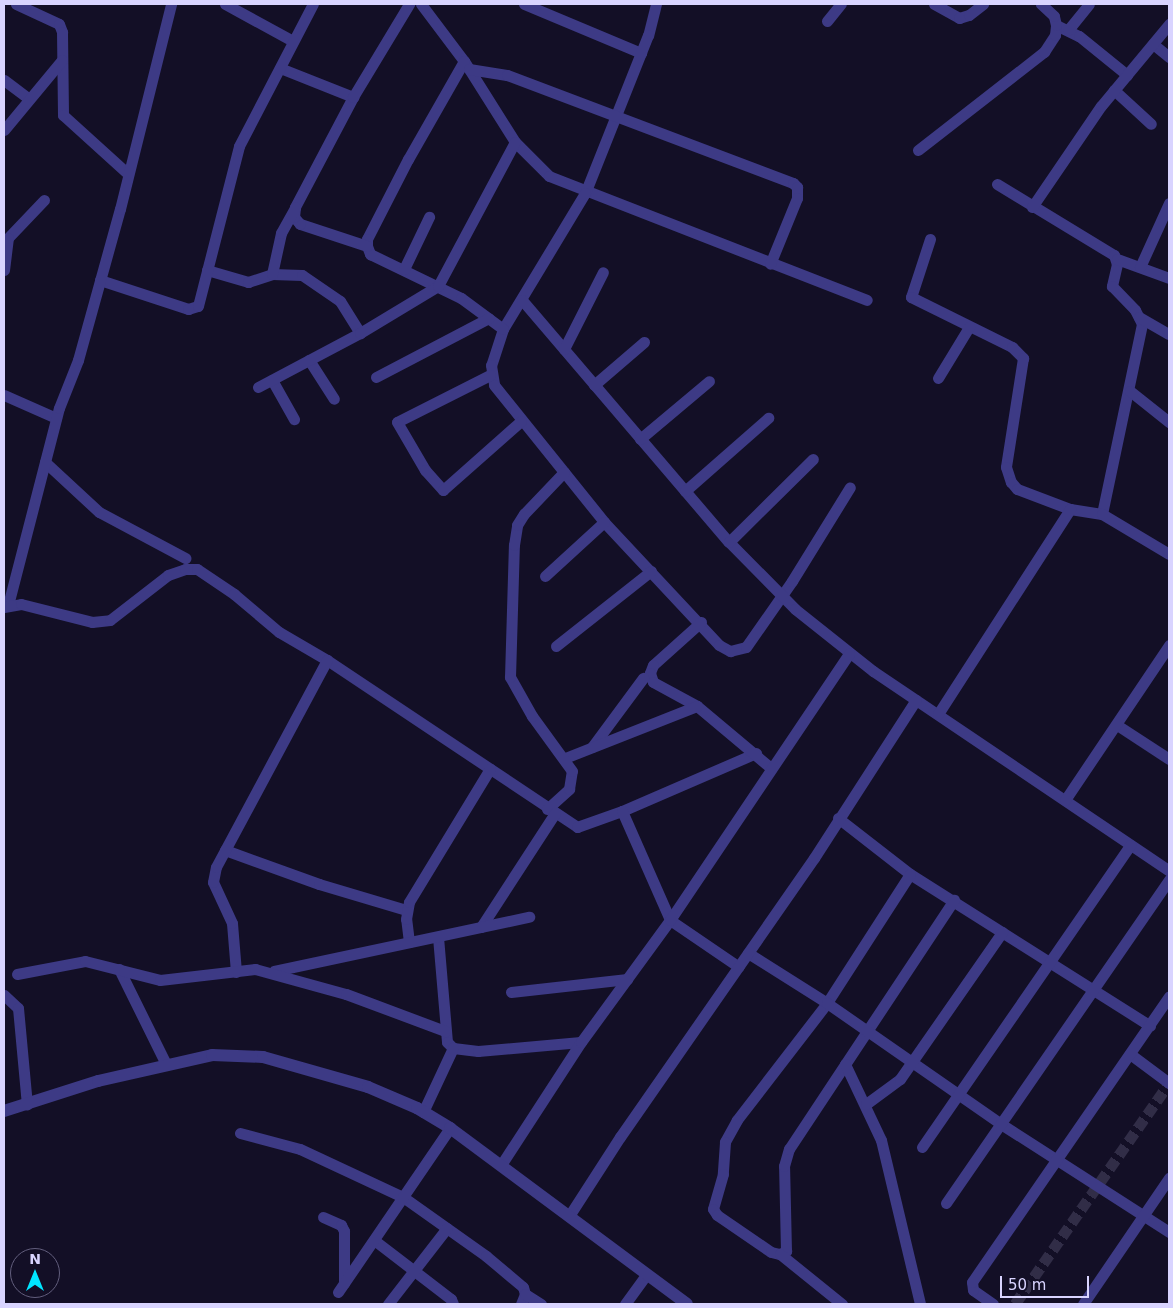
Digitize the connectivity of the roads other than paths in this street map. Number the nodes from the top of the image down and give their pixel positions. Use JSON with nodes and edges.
{"nodes":[{"id":1,"x":16,"y":4,"type":"edge"},
{"id":2,"x":171,"y":4,"type":"edge"},
{"id":3,"x":225,"y":4,"type":"edge"},
{"id":4,"x":313,"y":4,"type":"edge"},
{"id":5,"x":409,"y":4,"type":"edge"},
{"id":6,"x":421,"y":4,"type":"edge"},
{"id":7,"x":524,"y":4,"type":"edge"},
{"id":8,"x":656,"y":4,"type":"edge"},
{"id":9,"x":841,"y":4,"type":"edge"},
{"id":10,"x":934,"y":4,"type":"edge"},
{"id":11,"x":983,"y":4,"type":"edge"},
{"id":12,"x":1041,"y":4,"type":"edge"},
{"id":13,"x":1089,"y":4,"type":"edge"},
{"id":14,"x":827,"y":21,"type":"dead end"},
{"id":15,"x":1169,"y":24,"type":"edge"},
{"id":16,"x":1056,"y":25,"type":"junction"},
{"id":17,"x":1068,"y":30,"type":"junction"},
{"id":18,"x":293,"y":41,"type":"junction"},
{"id":19,"x":1153,"y":44,"type":"junction"},
{"id":20,"x":641,"y":53,"type":"junction"},
{"id":21,"x":1169,"y":57,"type":"edge"},
{"id":22,"x":62,"y":60,"type":"junction"},
{"id":23,"x":467,"y":65,"type":"junction"},
{"id":24,"x":280,"y":68,"type":"junction"},
{"id":25,"x":1127,"y":75,"type":"junction"},
{"id":26,"x":4,"y":80,"type":"edge"},
{"id":27,"x":1114,"y":90,"type":"junction"},
{"id":28,"x":353,"y":97,"type":"junction"},
{"id":29,"x":29,"y":99,"type":"junction"},
{"id":30,"x":616,"y":117,"type":"junction"},
{"id":31,"x":1152,"y":124,"type":"dead end"},
{"id":32,"x":4,"y":130,"type":"edge"},
{"id":33,"x":515,"y":142,"type":"junction"},
{"id":34,"x":918,"y":150,"type":"dead end"},
{"id":35,"x":127,"y":173,"type":"junction"},
{"id":36,"x":997,"y":184,"type":"dead end"},
{"id":37,"x":585,"y":193,"type":"junction"},
{"id":38,"x":44,"y":200,"type":"dead end"},
{"id":39,"x":1169,"y":203,"type":"edge"},
{"id":40,"x":1032,"y":206,"type":"junction"},
{"id":41,"x":295,"y":207,"type":"junction"},
{"id":42,"x":1166,"y":215,"type":"edge"},
{"id":43,"x":429,"y":217,"type":"dead end"},
{"id":44,"x":930,"y":239,"type":"dead end"},
{"id":45,"x":6,"y":240,"type":"edge"},
{"id":46,"x":366,"y":246,"type":"junction"},
{"id":47,"x":1117,"y":259,"type":"junction"},
{"id":48,"x":770,"y":264,"type":"junction"},
{"id":49,"x":1140,"y":268,"type":"junction"},
{"id":50,"x":404,"y":269,"type":"junction"},
{"id":51,"x":4,"y":270,"type":"edge"},
{"id":52,"x":207,"y":270,"type":"junction"},
{"id":53,"x":603,"y":272,"type":"dead end"},
{"id":54,"x":272,"y":274,"type":"junction"},
{"id":55,"x":1169,"y":278,"type":"edge"},
{"id":56,"x":100,"y":280,"type":"junction"},
{"id":57,"x":438,"y":286,"type":"junction"},
{"id":58,"x":522,"y":300,"type":"junction"},
{"id":59,"x":867,"y":300,"type":"dead end"},
{"id":60,"x":1139,"y":317,"type":"junction"},
{"id":61,"x":488,"y":318,"type":"junction"},
{"id":62,"x":969,"y":327,"type":"junction"},
{"id":63,"x":503,"y":329,"type":"junction"},
{"id":64,"x":360,"y":333,"type":"junction"},
{"id":65,"x":1169,"y":334,"type":"edge"},
{"id":66,"x":644,"y":342,"type":"dead end"},
{"id":67,"x":564,"y":349,"type":"junction"},
{"id":68,"x":309,"y":360,"type":"junction"},
{"id":69,"x":490,"y":375,"type":"junction"},
{"id":70,"x":376,"y":377,"type":"dead end"},
{"id":71,"x":938,"y":378,"type":"dead end"},
{"id":72,"x":272,"y":380,"type":"junction"},
{"id":73,"x":709,"y":380,"type":"dead end"},
{"id":74,"x":594,"y":384,"type":"junction"},
{"id":75,"x":258,"y":387,"type":"dead end"},
{"id":76,"x":1130,"y":391,"type":"junction"},
{"id":77,"x":4,"y":395,"type":"edge"},
{"id":78,"x":334,"y":399,"type":"dead end"},
{"id":79,"x":56,"y":418,"type":"junction"},
{"id":80,"x":768,"y":418,"type":"dead end"},
{"id":81,"x":294,"y":419,"type":"dead end"},
{"id":82,"x":521,"y":421,"type":"junction"},
{"id":83,"x":1169,"y":422,"type":"edge"},
{"id":84,"x":640,"y":439,"type":"junction"},
{"id":85,"x":813,"y":459,"type":"dead end"},
{"id":86,"x":45,"y":462,"type":"junction"},
{"id":87,"x":564,"y":472,"type":"junction"},
{"id":88,"x":850,"y":486,"type":"dead end"},
{"id":89,"x":685,"y":490,"type":"junction"},
{"id":90,"x":1070,"y":509,"type":"junction"},
{"id":91,"x":1102,"y":514,"type":"junction"},
{"id":92,"x":604,"y":522,"type":"junction"},
{"id":93,"x":729,"y":542,"type":"junction"},
{"id":94,"x":1169,"y":554,"type":"edge"},
{"id":95,"x":185,"y":558,"type":"dead end"},
{"id":96,"x":651,"y":571,"type":"junction"},
{"id":97,"x":545,"y":576,"type":"dead end"},
{"id":98,"x":780,"y":595,"type":"junction"},
{"id":99,"x":6,"y":606,"type":"edge"},
{"id":100,"x":701,"y":622,"type":"junction"},
{"id":101,"x":1169,"y":645,"type":"edge"},
{"id":102,"x":556,"y":646,"type":"dead end"},
{"id":103,"x":849,"y":654,"type":"junction"},
{"id":104,"x":327,"y":660,"type":"junction"},
{"id":105,"x":644,"y":678,"type":"dead end"},
{"id":106,"x":916,"y":700,"type":"junction"},
{"id":107,"x":697,"y":706,"type":"junction"},
{"id":108,"x":938,"y":714,"type":"junction"},
{"id":109,"x":1117,"y":725,"type":"junction"},
{"id":110,"x":591,"y":748,"type":"junction"},
{"id":111,"x":756,"y":752,"type":"junction"},
{"id":112,"x":565,"y":758,"type":"junction"},
{"id":113,"x":1169,"y":759,"type":"edge"},
{"id":114,"x":771,"y":768,"type":"junction"},
{"id":115,"x":490,"y":769,"type":"junction"},
{"id":116,"x":1065,"y":800,"type":"junction"},
{"id":117,"x":551,"y":811,"type":"junction"},
{"id":118,"x":622,"y":811,"type":"junction"},
{"id":119,"x":838,"y":818,"type":"junction"},
{"id":120,"x":1130,"y":845,"type":"junction"},
{"id":121,"x":225,"y":850,"type":"junction"},
{"id":122,"x":1169,"y":871,"type":"edge"},
{"id":123,"x":910,"y":874,"type":"junction"},
{"id":124,"x":1169,"y":880,"type":"edge"},
{"id":125,"x":954,"y":900,"type":"junction"},
{"id":126,"x":406,"y":910,"type":"junction"},
{"id":127,"x":529,"y":917,"type":"dead end"},
{"id":128,"x":670,"y":920,"type":"junction"},
{"id":129,"x":481,"y":927,"type":"junction"},
{"id":130,"x":1002,"y":932,"type":"junction"},
{"id":131,"x":438,"y":937,"type":"junction"},
{"id":132,"x":409,"y":942,"type":"junction"},
{"id":133,"x":748,"y":954,"type":"junction"},
{"id":134,"x":1051,"y":964,"type":"junction"},
{"id":135,"x":739,"y":966,"type":"junction"},
{"id":136,"x":120,"y":969,"type":"junction"},
{"id":137,"x":236,"y":972,"type":"junction"},
{"id":138,"x":272,"y":972,"type":"junction"},
{"id":139,"x":17,"y":974,"type":"dead end"},
{"id":140,"x":627,"y":979,"type":"junction"},
{"id":141,"x":1094,"y":990,"type":"junction"},
{"id":142,"x":511,"y":992,"type":"dead end"},
{"id":143,"x":4,"y":995,"type":"edge"},
{"id":144,"x":1169,"y":996,"type":"edge"},
{"id":145,"x":827,"y":1002,"type":"junction"},
{"id":146,"x":1150,"y":1026,"type":"junction"},
{"id":147,"x":868,"y":1030,"type":"junction"},
{"id":148,"x":445,"y":1031,"type":"junction"},
{"id":149,"x":581,"y":1042,"type":"junction"},
{"id":150,"x":453,"y":1048,"type":"junction"},
{"id":151,"x":1130,"y":1054,"type":"junction"},
{"id":152,"x":912,"y":1060,"type":"junction"},
{"id":153,"x":166,"y":1064,"type":"junction"},
{"id":154,"x":845,"y":1064,"type":"junction"},
{"id":155,"x":1169,"y":1083,"type":"edge"},
{"id":156,"x":958,"y":1094,"type":"junction"},
{"id":157,"x":866,"y":1104,"type":"junction"},
{"id":158,"x":27,"y":1105,"type":"junction"},
{"id":159,"x":4,"y":1111,"type":"edge"},
{"id":160,"x":423,"y":1112,"type":"junction"},
{"id":161,"x":1001,"y":1124,"type":"junction"},
{"id":162,"x":450,"y":1128,"type":"junction"},
{"id":163,"x":240,"y":1133,"type":"dead end"},
{"id":164,"x":922,"y":1147,"type":"dead end"},
{"id":165,"x":1058,"y":1158,"type":"junction"},
{"id":166,"x":501,"y":1165,"type":"junction"},
{"id":167,"x":1169,"y":1178,"type":"edge"},
{"id":168,"x":403,"y":1197,"type":"junction"},
{"id":169,"x":946,"y":1203,"type":"dead end"},
{"id":170,"x":1144,"y":1215,"type":"junction"},
{"id":171,"x":569,"y":1216,"type":"junction"},
{"id":172,"x":323,"y":1217,"type":"dead end"},
{"id":173,"x":447,"y":1228,"type":"junction"},
{"id":174,"x":1169,"y":1232,"type":"edge"},
{"id":175,"x":374,"y":1240,"type":"junction"},
{"id":176,"x":780,"y":1254,"type":"junction"},
{"id":177,"x":413,"y":1270,"type":"junction"},
{"id":178,"x":645,"y":1276,"type":"junction"},
{"id":179,"x":523,"y":1299,"type":"edge"},
{"id":180,"x":388,"y":1304,"type":"edge"},
{"id":181,"x":453,"y":1304,"type":"edge"},
{"id":182,"x":541,"y":1304,"type":"edge"},
{"id":183,"x":625,"y":1304,"type":"edge"},
{"id":184,"x":687,"y":1304,"type":"edge"},
{"id":185,"x":842,"y":1304,"type":"edge"},
{"id":186,"x":920,"y":1304,"type":"edge"},
{"id":187,"x":993,"y":1304,"type":"edge"},
{"id":188,"x":1083,"y":1304,"type":"edge"}],
"edges":[{"from":1,"to":22,"type":"street"},
{"from":2,"to":35,"type":"street"},
{"from":3,"to":18,"type":"street"},
{"from":4,"to":18,"type":"street"},
{"from":5,"to":28,"type":"street"},
{"from":6,"to":23,"type":"street"},
{"from":7,"to":20,"type":"street"},
{"from":8,"to":20,"type":"street"},
{"from":9,"to":14,"type":"street"},
{"from":10,"to":11,"type":"street"},
{"from":12,"to":16,"type":"street"},
{"from":13,"to":17,"type":"street"},
{"from":15,"to":19,"type":"street"},
{"from":16,"to":17,"type":"street"},
{"from":16,"to":34,"type":"street"},
{"from":17,"to":25,"type":"street"},
{"from":18,"to":24,"type":"street"},
{"from":19,"to":21,"type":"street"},
{"from":19,"to":25,"type":"street"},
{"from":20,"to":30,"type":"street"},
{"from":22,"to":29,"type":"street"},
{"from":22,"to":35,"type":"street"},
{"from":23,"to":30,"type":"street"},
{"from":23,"to":33,"type":"street"},
{"from":23,"to":46,"type":"street"},
{"from":24,"to":28,"type":"street"},
{"from":24,"to":52,"type":"street"},
{"from":25,"to":27,"type":"street"},
{"from":26,"to":29,"type":"street"},
{"from":27,"to":31,"type":"street"},
{"from":27,"to":40,"type":"street"},
{"from":28,"to":41,"type":"street"},
{"from":29,"to":32,"type":"street"},
{"from":30,"to":37,"type":"street"},
{"from":30,"to":48,"type":"street"},
{"from":33,"to":37,"type":"street"},
{"from":33,"to":57,"type":"street"},
{"from":35,"to":56,"type":"street"},
{"from":36,"to":40,"type":"street"},
{"from":37,"to":48,"type":"street"},
{"from":37,"to":58,"type":"street"},
{"from":38,"to":45,"type":"street"},
{"from":39,"to":42,"type":"street"},
{"from":40,"to":47,"type":"street"},
{"from":41,"to":46,"type":"street"},
{"from":41,"to":54,"type":"street"},
{"from":42,"to":49,"type":"street"},
{"from":43,"to":50,"type":"street"},
{"from":44,"to":62,"type":"street"},
{"from":45,"to":51,"type":"street"},
{"from":46,"to":50,"type":"street"},
{"from":47,"to":49,"type":"street"},
{"from":47,"to":60,"type":"street"},
{"from":48,"to":59,"type":"street"},
{"from":49,"to":55,"type":"street"},
{"from":50,"to":57,"type":"street"},
{"from":52,"to":54,"type":"street"},
{"from":52,"to":56,"type":"street"},
{"from":53,"to":67,"type":"street"},
{"from":54,"to":64,"type":"street"},
{"from":56,"to":79,"type":"street"},
{"from":57,"to":61,"type":"street"},
{"from":57,"to":64,"type":"street"},
{"from":58,"to":63,"type":"street"},
{"from":58,"to":67,"type":"street"},
{"from":60,"to":65,"type":"street"},
{"from":60,"to":76,"type":"street"},
{"from":61,"to":63,"type":"street"},
{"from":61,"to":70,"type":"street"},
{"from":62,"to":71,"type":"street"},
{"from":62,"to":90,"type":"street"},
{"from":63,"to":69,"type":"street"},
{"from":64,"to":68,"type":"street"},
{"from":66,"to":74,"type":"street"},
{"from":67,"to":74,"type":"street"},
{"from":68,"to":72,"type":"street"},
{"from":68,"to":78,"type":"street"},
{"from":69,"to":82,"type":"street"},
{"from":69,"to":82,"type":"street"},
{"from":72,"to":75,"type":"street"},
{"from":72,"to":81,"type":"street"},
{"from":73,"to":84,"type":"street"},
{"from":74,"to":84,"type":"street"},
{"from":76,"to":83,"type":"street"},
{"from":76,"to":91,"type":"street"},
{"from":77,"to":79,"type":"street"},
{"from":79,"to":86,"type":"street"},
{"from":80,"to":89,"type":"street"},
{"from":82,"to":87,"type":"street"},
{"from":84,"to":89,"type":"street"},
{"from":85,"to":93,"type":"street"},
{"from":86,"to":95,"type":"street"},
{"from":86,"to":99,"type":"street"},
{"from":87,"to":92,"type":"street"},
{"from":87,"to":112,"type":"street"},
{"from":88,"to":98,"type":"street"},
{"from":89,"to":93,"type":"street"},
{"from":90,"to":91,"type":"street"},
{"from":90,"to":108,"type":"street"},
{"from":91,"to":94,"type":"street"},
{"from":92,"to":96,"type":"street"},
{"from":92,"to":97,"type":"street"},
{"from":93,"to":98,"type":"street"},
{"from":96,"to":100,"type":"street"},
{"from":96,"to":102,"type":"street"},
{"from":98,"to":100,"type":"street"},
{"from":98,"to":103,"type":"street"},
{"from":99,"to":104,"type":"street"},
{"from":100,"to":107,"type":"street"},
{"from":101,"to":109,"type":"street"},
{"from":103,"to":106,"type":"street"},
{"from":103,"to":114,"type":"street"},
{"from":104,"to":115,"type":"street"},
{"from":104,"to":121,"type":"street"},
{"from":105,"to":110,"type":"street"},
{"from":106,"to":108,"type":"street"},
{"from":106,"to":119,"type":"street"},
{"from":107,"to":110,"type":"street"},
{"from":107,"to":111,"type":"street"},
{"from":108,"to":116,"type":"street"},
{"from":109,"to":113,"type":"street"},
{"from":109,"to":116,"type":"street"},
{"from":110,"to":112,"type":"street"},
{"from":111,"to":114,"type":"street"},
{"from":111,"to":118,"type":"street"},
{"from":112,"to":117,"type":"street"},
{"from":114,"to":128,"type":"street"},
{"from":115,"to":117,"type":"street"},
{"from":115,"to":126,"type":"street"},
{"from":116,"to":120,"type":"street"},
{"from":117,"to":118,"type":"street"},
{"from":117,"to":129,"type":"street"},
{"from":118,"to":128,"type":"street"},
{"from":119,"to":123,"type":"street"},
{"from":119,"to":133,"type":"street"},
{"from":120,"to":122,"type":"street"},
{"from":120,"to":134,"type":"street"},
{"from":121,"to":126,"type":"street"},
{"from":121,"to":137,"type":"street"},
{"from":123,"to":125,"type":"street"},
{"from":123,"to":145,"type":"street"},
{"from":124,"to":141,"type":"street"},
{"from":125,"to":130,"type":"street"},
{"from":125,"to":147,"type":"street"},
{"from":126,"to":132,"type":"street"},
{"from":127,"to":129,"type":"street"},
{"from":128,"to":135,"type":"street"},
{"from":128,"to":140,"type":"street"},
{"from":129,"to":131,"type":"street"},
{"from":130,"to":134,"type":"street"},
{"from":130,"to":152,"type":"street"},
{"from":131,"to":132,"type":"street"},
{"from":131,"to":148,"type":"street"},
{"from":132,"to":138,"type":"street"},
{"from":133,"to":135,"type":"street"},
{"from":133,"to":145,"type":"street"},
{"from":134,"to":141,"type":"street"},
{"from":134,"to":156,"type":"street"},
{"from":135,"to":171,"type":"street"},
{"from":136,"to":137,"type":"street"},
{"from":136,"to":139,"type":"street"},
{"from":136,"to":153,"type":"street"},
{"from":137,"to":138,"type":"street"},
{"from":138,"to":148,"type":"street"},
{"from":140,"to":142,"type":"street"},
{"from":140,"to":149,"type":"street"},
{"from":141,"to":146,"type":"street"},
{"from":141,"to":161,"type":"street"},
{"from":143,"to":158,"type":"street"},
{"from":144,"to":146,"type":"street"},
{"from":145,"to":147,"type":"street"},
{"from":145,"to":176,"type":"street"},
{"from":146,"to":151,"type":"street"},
{"from":147,"to":152,"type":"street"},
{"from":147,"to":154,"type":"street"},
{"from":148,"to":150,"type":"street"},
{"from":149,"to":150,"type":"street"},
{"from":149,"to":166,"type":"street"},
{"from":150,"to":160,"type":"street"},
{"from":151,"to":155,"type":"street"},
{"from":151,"to":165,"type":"street"},
{"from":152,"to":156,"type":"street"},
{"from":152,"to":157,"type":"street"},
{"from":153,"to":158,"type":"street"},
{"from":153,"to":160,"type":"street"},
{"from":154,"to":157,"type":"street"},
{"from":154,"to":176,"type":"street"},
{"from":156,"to":161,"type":"street"},
{"from":156,"to":164,"type":"street"},
{"from":157,"to":186,"type":"street"},
{"from":158,"to":159,"type":"street"},
{"from":160,"to":162,"type":"street"},
{"from":161,"to":165,"type":"street"},
{"from":161,"to":169,"type":"street"},
{"from":162,"to":166,"type":"street"},
{"from":162,"to":168,"type":"street"},
{"from":163,"to":168,"type":"street"},
{"from":165,"to":170,"type":"street"},
{"from":165,"to":187,"type":"street"},
{"from":166,"to":171,"type":"street"},
{"from":167,"to":170,"type":"street"},
{"from":168,"to":173,"type":"street"},
{"from":168,"to":175,"type":"street"},
{"from":170,"to":174,"type":"street"},
{"from":170,"to":188,"type":"street"},
{"from":171,"to":178,"type":"street"},
{"from":172,"to":175,"type":"street"},
{"from":173,"to":177,"type":"street"},
{"from":173,"to":179,"type":"street"},
{"from":175,"to":177,"type":"street"},
{"from":176,"to":185,"type":"street"},
{"from":177,"to":180,"type":"street"},
{"from":177,"to":181,"type":"street"},
{"from":178,"to":183,"type":"street"},
{"from":178,"to":184,"type":"street"},
{"from":179,"to":182,"type":"street"}]}
